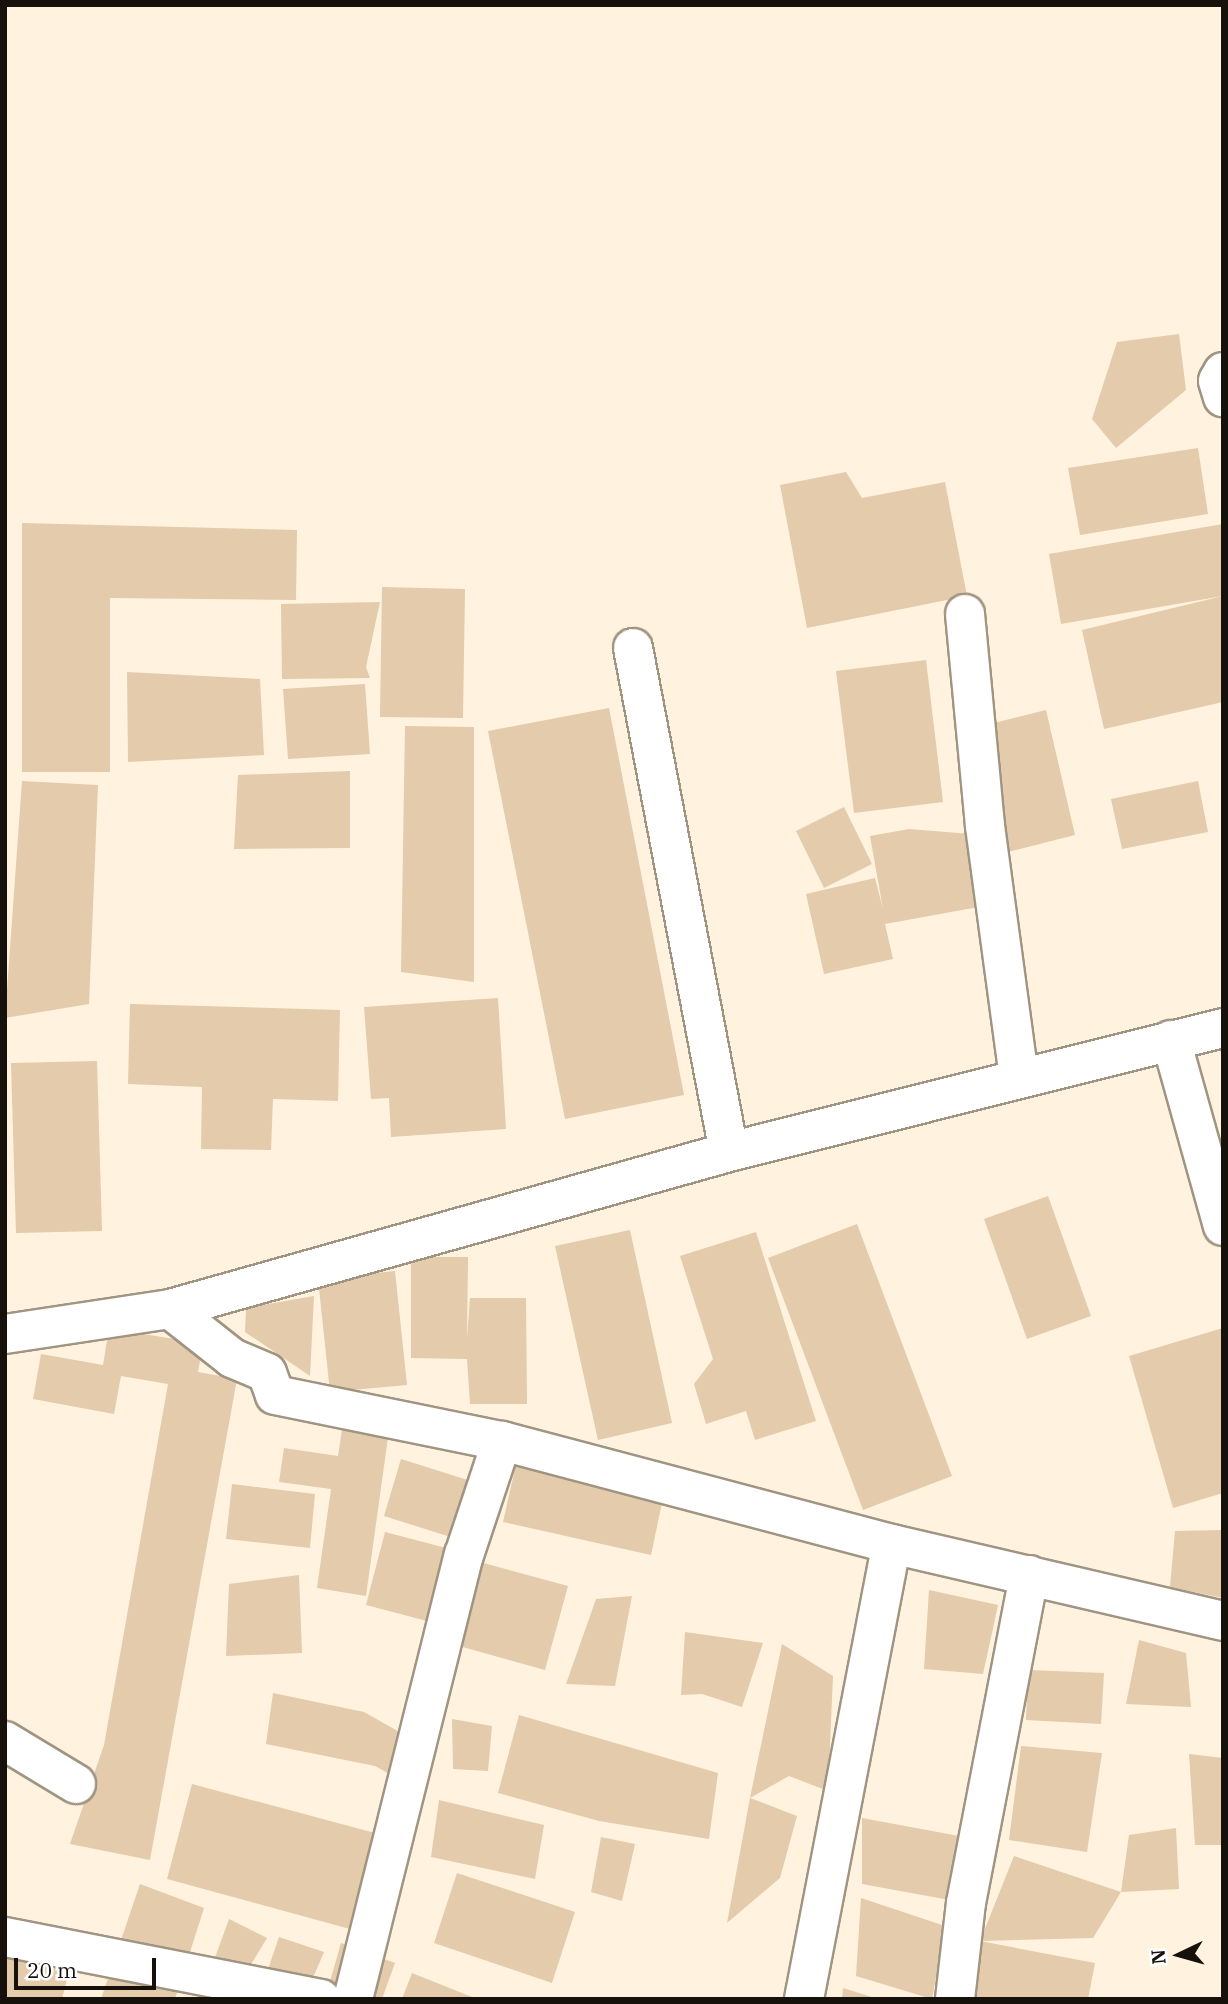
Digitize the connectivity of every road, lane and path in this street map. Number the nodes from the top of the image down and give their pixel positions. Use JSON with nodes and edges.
{"nodes":[{"id":1,"x":1223,"y":372,"type":"edge"},
{"id":2,"x":1223,"y":397,"type":"edge"},
{"id":3,"x":965,"y":614,"type":"dead end"},
{"id":4,"x":634,"y":648,"type":"dead end"},
{"id":5,"x":1223,"y":1028,"type":"edge"},
{"id":6,"x":1171,"y":1040,"type":"junction"},
{"id":7,"x":1019,"y":1076,"type":"junction"},
{"id":8,"x":729,"y":1152,"type":"junction"},
{"id":9,"x":1223,"y":1226,"type":"edge"},
{"id":10,"x":170,"y":1309,"type":"junction"},
{"id":11,"x":5,"y":1334,"type":"edge"},
{"id":12,"x":502,"y":1441,"type":"junction"},
{"id":13,"x":892,"y":1544,"type":"junction"},
{"id":14,"x":1029,"y":1575,"type":"junction"},
{"id":15,"x":1223,"y":1621,"type":"edge"},
{"id":16,"x":5,"y":1741,"type":"edge"},
{"id":17,"x":76,"y":1784,"type":"dead end"},
{"id":18,"x":5,"y":1937,"type":"edge"},
{"id":19,"x":321,"y":1999,"type":"edge"},
{"id":20,"x":353,"y":1999,"type":"edge"},
{"id":21,"x":804,"y":1999,"type":"edge"},
{"id":22,"x":955,"y":1999,"type":"edge"}],
"edges":[{"from":1,"to":2,"type":"street"},
{"from":3,"to":7,"type":"street"},
{"from":4,"to":8,"type":"street"},
{"from":5,"to":6,"type":"street"},
{"from":6,"to":7,"type":"street"},
{"from":6,"to":9,"type":"street"},
{"from":7,"to":8,"type":"street"},
{"from":8,"to":10,"type":"street"},
{"from":10,"to":11,"type":"street"},
{"from":10,"to":12,"type":"street"},
{"from":12,"to":13,"type":"street"},
{"from":12,"to":20,"type":"street"},
{"from":13,"to":14,"type":"street"},
{"from":13,"to":21,"type":"street"},
{"from":14,"to":15,"type":"street"},
{"from":14,"to":22,"type":"street"},
{"from":16,"to":17,"type":"street"},
{"from":18,"to":19,"type":"street"}]}
